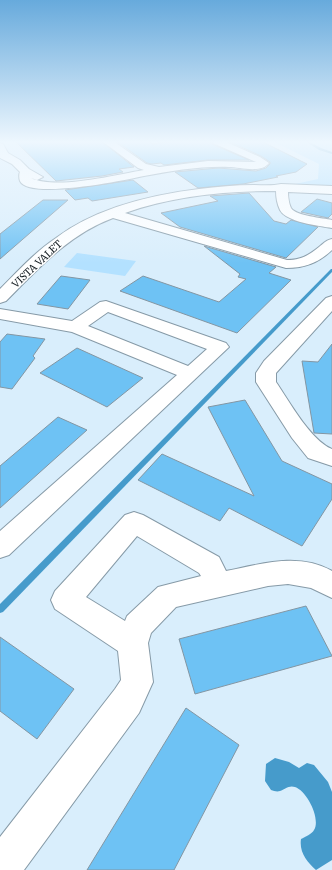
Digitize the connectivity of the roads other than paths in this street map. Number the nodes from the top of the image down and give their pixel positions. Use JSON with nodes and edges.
{"nodes":[{"id":1,"x":28,"y":182,"type":"edge"},
{"id":2,"x":88,"y":182,"type":"edge"},
{"id":3,"x":151,"y":182,"type":"edge"},
{"id":4,"x":175,"y":182,"type":"edge"},
{"id":5,"x":181,"y":186,"type":"junction"},
{"id":6,"x":281,"y":187,"type":"junction"},
{"id":7,"x":332,"y":190,"type":"edge"},
{"id":8,"x":170,"y":198,"type":"junction"},
{"id":9,"x":114,"y":214,"type":"junction"},
{"id":10,"x":332,"y":224,"type":"edge"},
{"id":11,"x":332,"y":243,"type":"edge"},
{"id":12,"x":0,"y":298,"type":"edge"},
{"id":13,"x":332,"y":301,"type":"edge"},
{"id":14,"x":0,"y":314,"type":"edge"},
{"id":15,"x":75,"y":327,"type":"junction"},
{"id":16,"x":190,"y":374,"type":"junction"},
{"id":17,"x":332,"y":458,"type":"edge"},
{"id":18,"x":0,"y":546,"type":"edge"},
{"id":19,"x":219,"y":585,"type":"junction"},
{"id":20,"x":332,"y":586,"type":"edge"},
{"id":21,"x":134,"y":643,"type":"junction"},
{"id":22,"x":0,"y":869,"type":"edge"}],
"edges":[{"from":1,"to":2,"type":"street"},
{"from":3,"to":8,"type":"street"},
{"from":4,"to":5,"type":"street"},
{"from":5,"to":6,"type":"street","name":"VISTA VALET"},
{"from":5,"to":8,"type":"street","name":"VISTA VALET"},
{"from":6,"to":7,"type":"street","name":"VISTA VALET"},
{"from":6,"to":10,"type":"street"},
{"from":8,"to":9,"type":"street","name":"VISTA VALET"},
{"from":9,"to":11,"type":"street"},
{"from":9,"to":12,"type":"street","name":"VISTA VALET"},
{"from":13,"to":17,"type":"street"},
{"from":14,"to":15,"type":"street"},
{"from":15,"to":16,"type":"street"},
{"from":15,"to":16,"type":"street"},
{"from":16,"to":18,"type":"street"},
{"from":19,"to":20,"type":"street"},
{"from":19,"to":21,"type":"street"},
{"from":19,"to":21,"type":"street"},
{"from":21,"to":22,"type":"street"}]}
